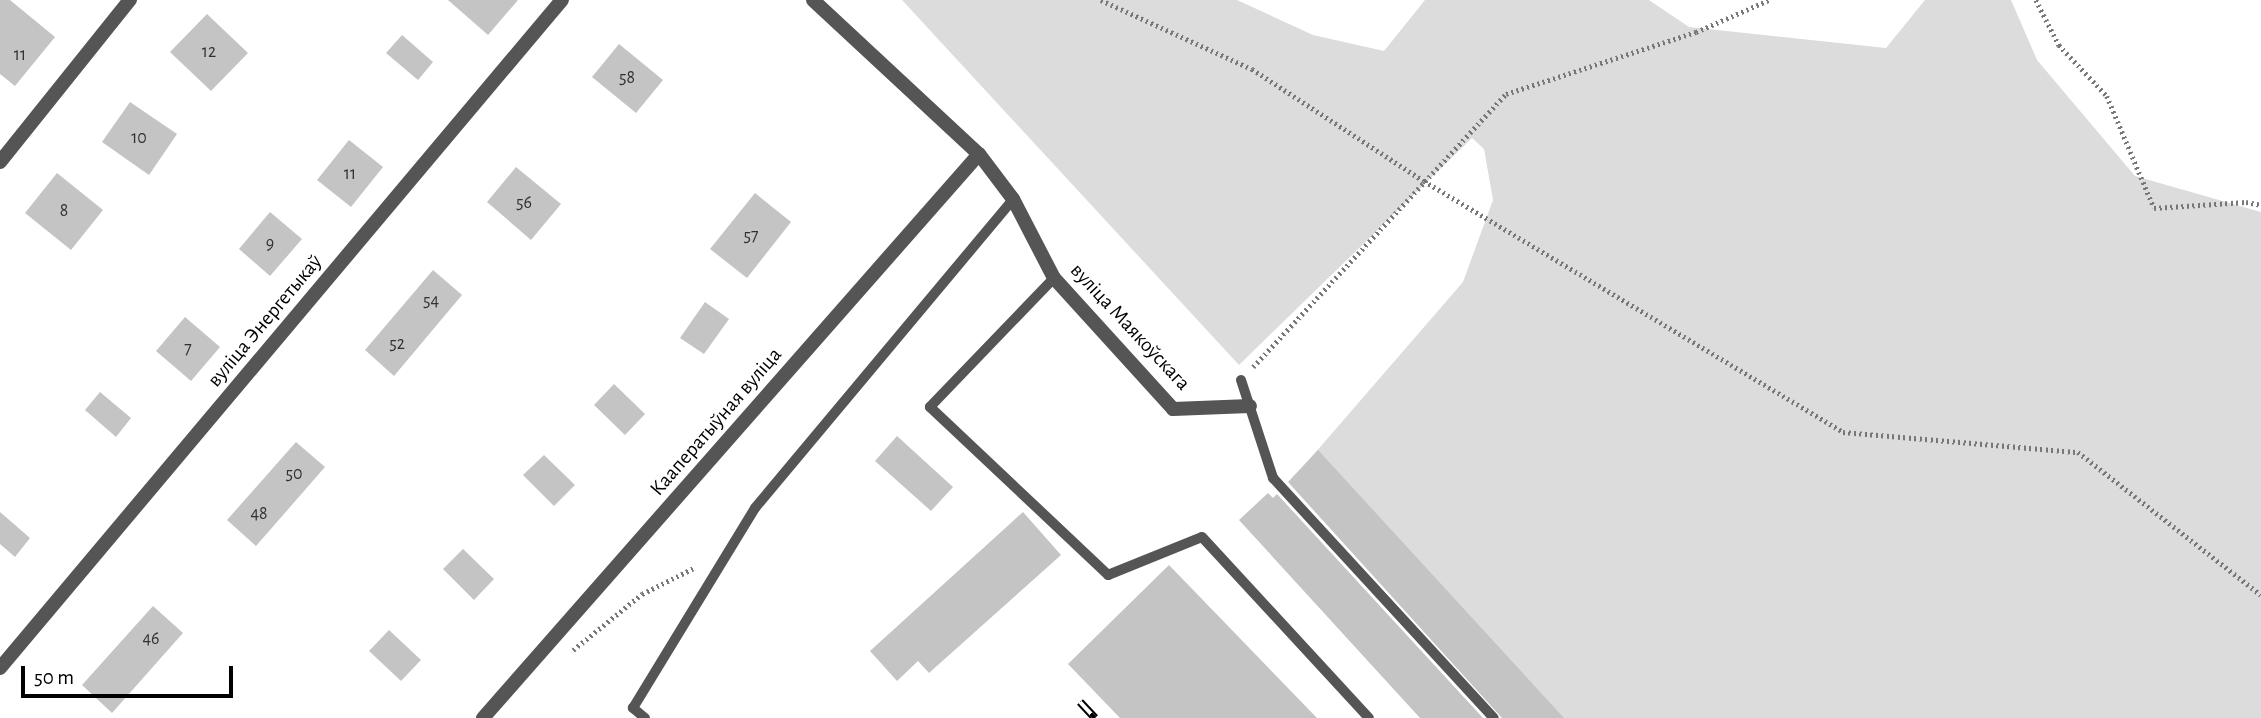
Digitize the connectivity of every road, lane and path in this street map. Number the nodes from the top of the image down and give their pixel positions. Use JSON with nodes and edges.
{"nodes":[{"id":1,"x":130,"y":0,"type":"edge"},
{"id":2,"x":562,"y":0,"type":"edge"},
{"id":3,"x":813,"y":0,"type":"edge"},
{"id":4,"x":1101,"y":0,"type":"edge"},
{"id":5,"x":1769,"y":0,"type":"edge"},
{"id":6,"x":2036,"y":0,"type":"edge"},
{"id":7,"x":979,"y":154,"type":"junction"},
{"id":8,"x":0,"y":162,"type":"edge"},
{"id":9,"x":1424,"y":181,"type":"junction"},
{"id":10,"x":1013,"y":199,"type":"junction"},
{"id":11,"x":2261,"y":205,"type":"edge"},
{"id":12,"x":1054,"y":278,"type":"junction"},
{"id":13,"x":1241,"y":380,"type":"joint"},
{"id":14,"x":1250,"y":406,"type":"junction"},
{"id":15,"x":728,"y":551,"type":"junction"},
{"id":16,"x":2261,"y":595,"type":"edge"},
{"id":17,"x":561,"y":659,"type":"dead end"},
{"id":18,"x":0,"y":668,"type":"edge"},
{"id":19,"x":633,"y":708,"type":"junction"},
{"id":20,"x":483,"y":718,"type":"edge"},
{"id":21,"x":625,"y":718,"type":"edge"},
{"id":22,"x":645,"y":718,"type":"edge"},
{"id":23,"x":1369,"y":718,"type":"edge"},
{"id":24,"x":1494,"y":718,"type":"edge"}],
"edges":[{"from":1,"to":8,"type":"street"},
{"from":2,"to":18,"type":"street","name":"вуліца Энергетыкаў"},
{"from":3,"to":7,"type":"street","name":"вуліца Маякоўскага"},
{"from":4,"to":9,"type":"path"},
{"from":5,"to":9,"type":"path"},
{"from":6,"to":11,"type":"path"},
{"from":7,"to":10,"type":"street","name":"вуліца Маякоўскага"},
{"from":7,"to":20,"type":"street","name":"Кааператыўная вуліца"},
{"from":9,"to":13,"type":"path"},
{"from":9,"to":16,"type":"path"},
{"from":10,"to":12,"type":"street","name":"вуліца Маякоўскага"},
{"from":10,"to":15,"type":"lane"},
{"from":12,"to":14,"type":"street","name":"вуліца Маякоўскага"},
{"from":12,"to":23,"type":"lane"},
{"from":13,"to":14,"type":"lane"},
{"from":14,"to":24,"type":"lane"},
{"from":15,"to":17,"type":"path"},
{"from":15,"to":19,"type":"lane"},
{"from":19,"to":21,"type":"lane"},
{"from":19,"to":22,"type":"lane"}]}
